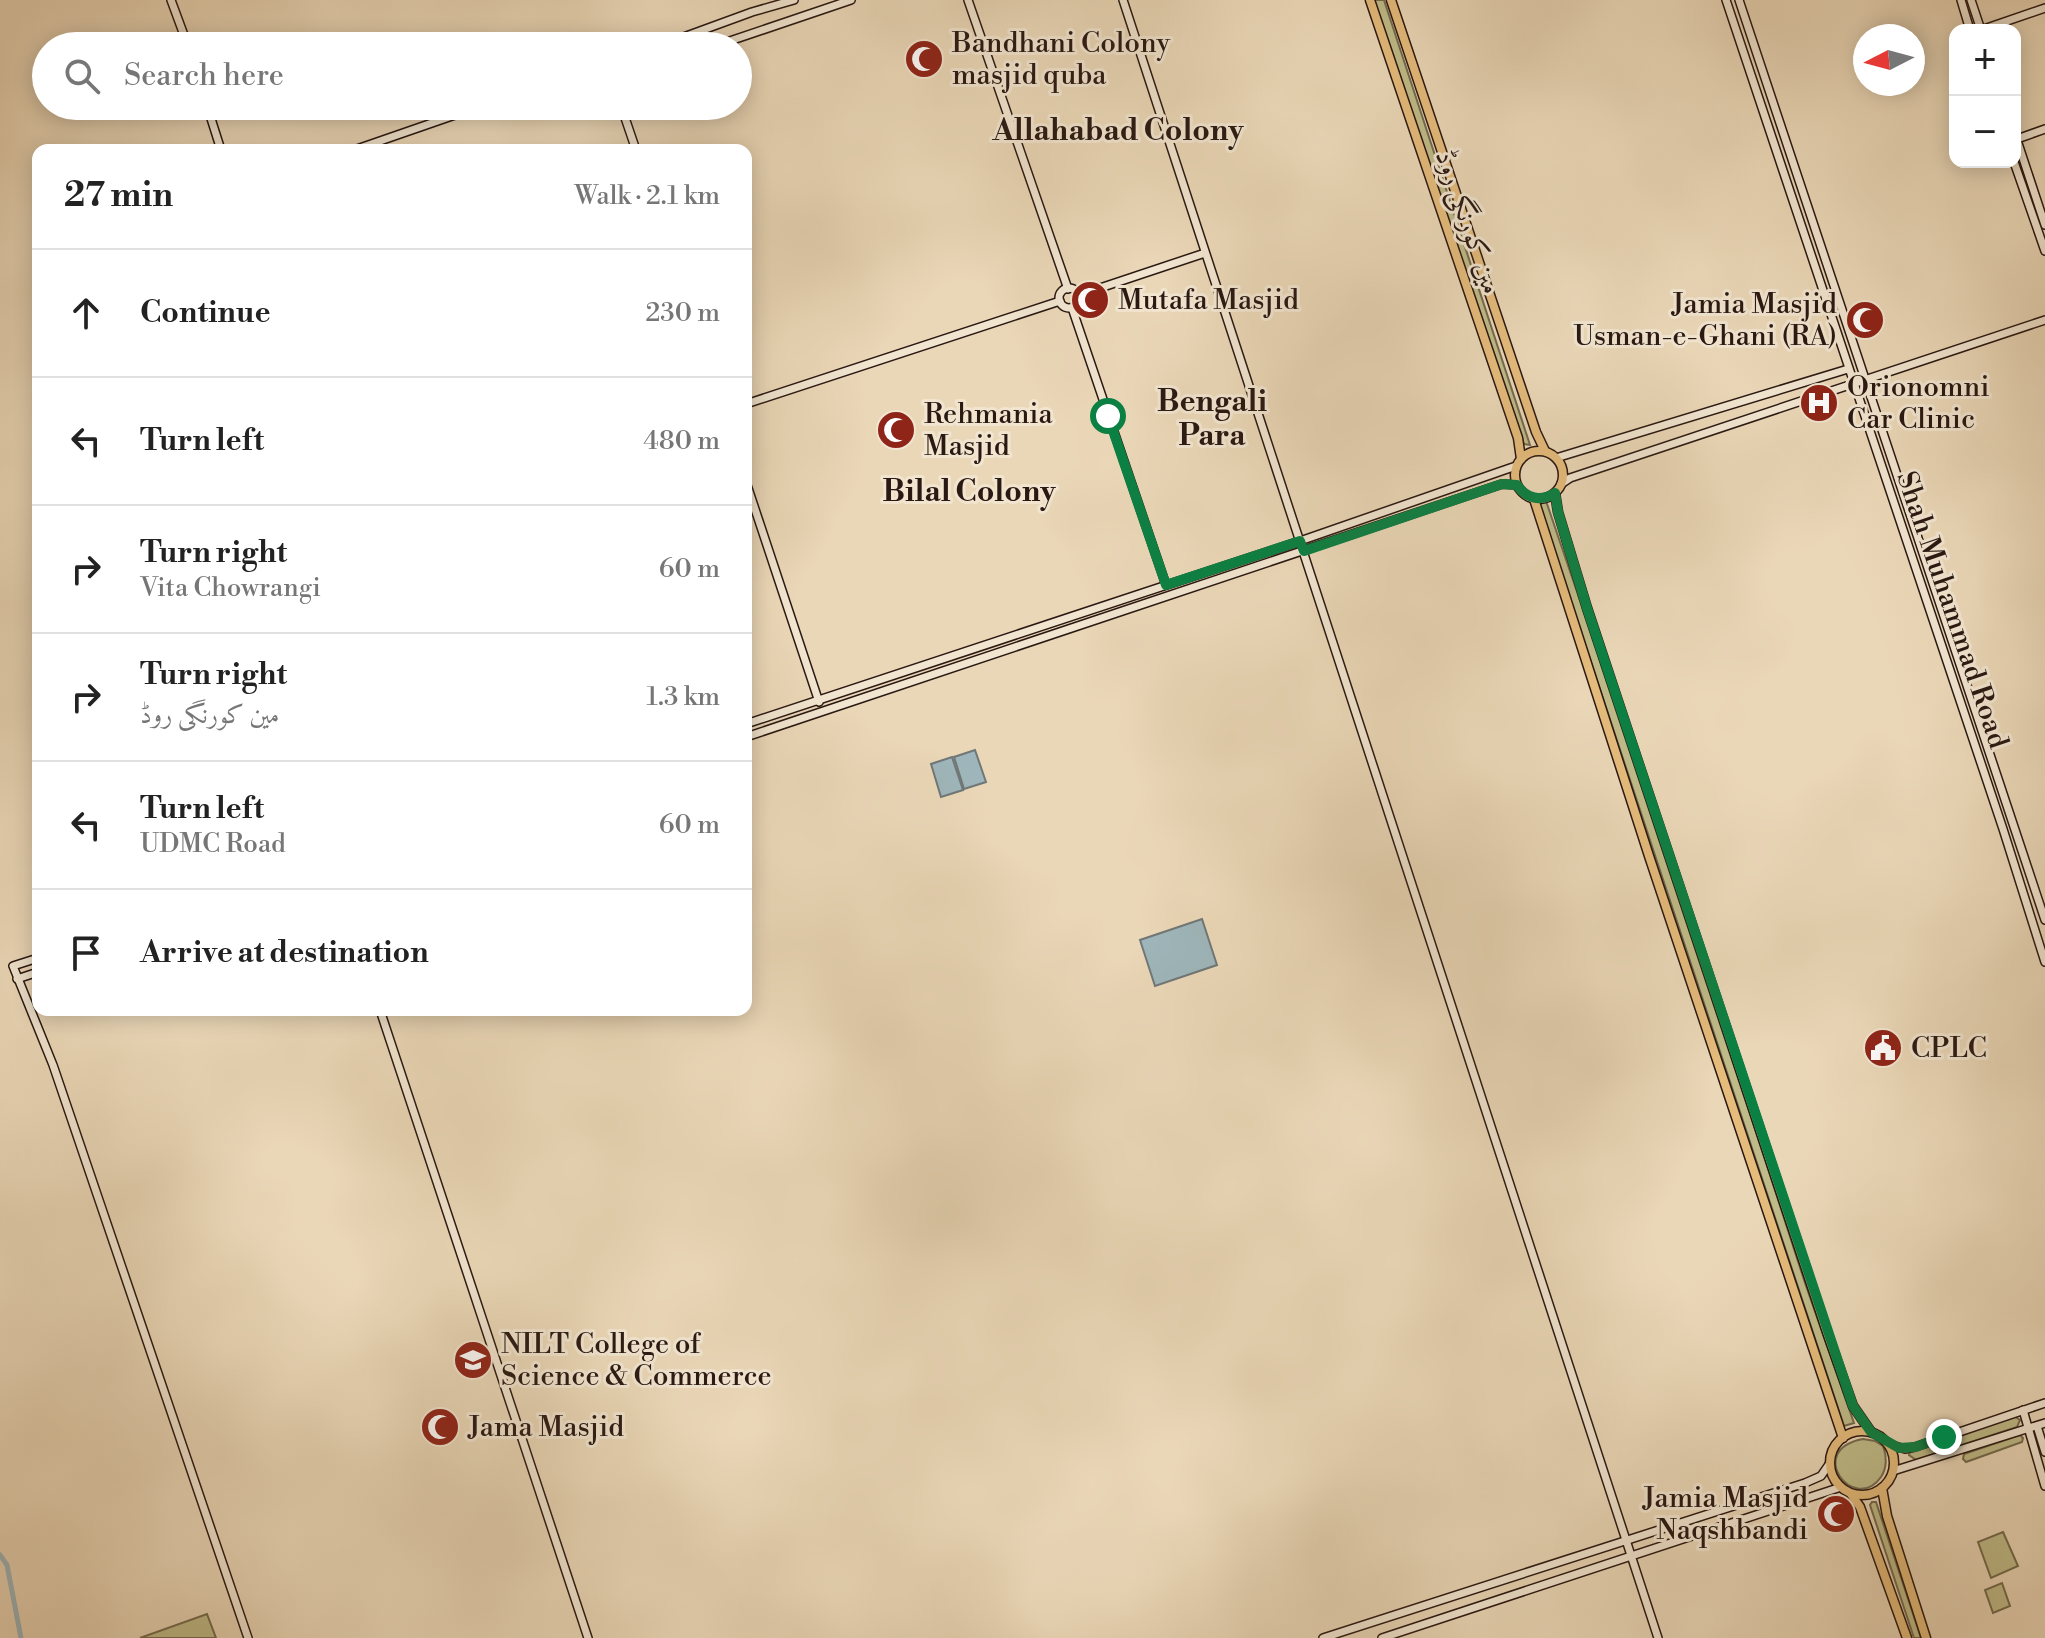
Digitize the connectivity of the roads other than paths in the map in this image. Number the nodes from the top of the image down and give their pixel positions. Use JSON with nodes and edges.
{"nodes":[{"id":1,"x":171,"y":0,"type":"edge"},
{"id":2,"x":794,"y":0,"type":"edge"},
{"id":3,"x":851,"y":0,"type":"edge"},
{"id":4,"x":968,"y":0,"type":"edge"},
{"id":5,"x":1123,"y":0,"type":"edge"},
{"id":6,"x":1370,"y":0,"type":"edge"},
{"id":7,"x":1391,"y":0,"type":"edge"},
{"id":8,"x":1726,"y":0,"type":"edge"},
{"id":9,"x":1739,"y":0,"type":"edge"},
{"id":10,"x":1961,"y":0,"type":"edge"},
{"id":11,"x":1971,"y":0,"type":"edge"},
{"id":12,"x":2045,"y":8,"type":"edge"},
{"id":13,"x":1968,"y":24,"type":"edge"},
{"id":14,"x":1979,"y":24,"type":"edge"},
{"id":15,"x":1998,"y":24,"type":"edge"},
{"id":16,"x":1749,"y":30,"type":"junction"},
{"id":17,"x":183,"y":32,"type":"edge"},
{"id":18,"x":697,"y":32,"type":"edge"},
{"id":19,"x":752,"y":33,"type":"edge"},
{"id":20,"x":1737,"y":34,"type":"junction"},
{"id":21,"x":211,"y":120,"type":"edge"},
{"id":22,"x":441,"y":120,"type":"edge"},
{"id":23,"x":626,"y":120,"type":"edge"},
{"id":24,"x":2045,"y":129,"type":"edge"},
{"id":25,"x":2021,"y":135,"type":"edge"},
{"id":26,"x":219,"y":144,"type":"edge"},
{"id":27,"x":371,"y":144,"type":"edge"},
{"id":28,"x":634,"y":144,"type":"edge"},
{"id":29,"x":2021,"y":151,"type":"edge"},
{"id":30,"x":2016,"y":168,"type":"edge"},
{"id":31,"x":2045,"y":225,"type":"edge"},
{"id":32,"x":2045,"y":251,"type":"edge"},
{"id":33,"x":1205,"y":253,"type":"junction"},
{"id":34,"x":1068,"y":289,"type":"junction"},
{"id":35,"x":1079,"y":295,"type":"junction"},
{"id":36,"x":1060,"y":301,"type":"junction"},
{"id":37,"x":1072,"y":308,"type":"junction"},
{"id":38,"x":2045,"y":320,"type":"edge"},
{"id":39,"x":1848,"y":369,"type":"junction"},
{"id":40,"x":1864,"y":380,"type":"junction"},
{"id":41,"x":1853,"y":384,"type":"junction"},
{"id":42,"x":752,"y":402,"type":"edge"},
{"id":43,"x":1545,"y":451,"type":"junction"},
{"id":44,"x":1556,"y":458,"type":"junction"},
{"id":45,"x":1518,"y":462,"type":"junction"},
{"id":46,"x":1561,"y":484,"type":"junction"},
{"id":47,"x":1517,"y":485,"type":"junction"},
{"id":48,"x":1555,"y":493,"type":"junction"},
{"id":49,"x":1534,"y":499,"type":"junction"},
{"id":50,"x":752,"y":500,"type":"edge"},
{"id":51,"x":1300,"y":541,"type":"junction"},
{"id":52,"x":1304,"y":551,"type":"junction"},
{"id":53,"x":1166,"y":585,"type":"junction"},
{"id":54,"x":818,"y":700,"type":"junction"},
{"id":55,"x":823,"y":712,"type":"junction"},
{"id":56,"x":752,"y":722,"type":"edge"},
{"id":57,"x":752,"y":735,"type":"edge"},
{"id":58,"x":2045,"y":920,"type":"edge"},
{"id":59,"x":32,"y":960,"type":"edge"},
{"id":60,"x":2045,"y":962,"type":"edge"},
{"id":61,"x":32,"y":974,"type":"edge"},
{"id":62,"x":17,"y":979,"type":"junction"},
{"id":63,"x":32,"y":1015,"type":"edge"},
{"id":64,"x":32,"y":1016,"type":"edge"},
{"id":65,"x":382,"y":1016,"type":"edge"},
{"id":66,"x":2045,"y":1403,"type":"edge"},
{"id":67,"x":2023,"y":1410,"type":"junction"},
{"id":68,"x":2041,"y":1424,"type":"edge"},
{"id":69,"x":2027,"y":1429,"type":"junction"},
{"id":70,"x":1871,"y":1432,"type":"junction"},
{"id":71,"x":1843,"y":1438,"type":"junction"},
{"id":72,"x":1888,"y":1444,"type":"junction"},
{"id":73,"x":2045,"y":1452,"type":"edge"},
{"id":74,"x":1830,"y":1463,"type":"junction"},
{"id":75,"x":1893,"y":1471,"type":"junction"},
{"id":76,"x":2045,"y":1486,"type":"edge"},
{"id":77,"x":1841,"y":1487,"type":"junction"},
{"id":78,"x":1882,"y":1488,"type":"junction"},
{"id":79,"x":1851,"y":1493,"type":"junction"},
{"id":80,"x":1627,"y":1541,"type":"junction"},
{"id":81,"x":1631,"y":1556,"type":"junction"},
{"id":82,"x":248,"y":1638,"type":"edge"},
{"id":83,"x":588,"y":1638,"type":"edge"},
{"id":84,"x":1323,"y":1638,"type":"edge"},
{"id":85,"x":1382,"y":1638,"type":"edge"},
{"id":86,"x":1658,"y":1638,"type":"edge"},
{"id":87,"x":1907,"y":1638,"type":"edge"},
{"id":88,"x":1926,"y":1638,"type":"edge"}],
"edges":[{"from":1,"to":17,"type":"street"},
{"from":2,"to":18,"type":"street"},
{"from":3,"to":19,"type":"street"},
{"from":4,"to":34,"type":"street"},
{"from":5,"to":33,"type":"street"},
{"from":6,"to":45,"type":"main road","name":"مین کورنگی روڈ"},
{"from":7,"to":43,"type":"main road","name":"مین کورنگی روڈ"},
{"from":8,"to":20,"type":"street","name":"Shah Muhammad Road"},
{"from":9,"to":16,"type":"street","name":"Shah Muhammad Road"},
{"from":10,"to":13,"type":"street"},
{"from":11,"to":14,"type":"street"},
{"from":12,"to":15,"type":"street"},
{"from":16,"to":20,"type":"street"},
{"from":16,"to":40,"type":"street","name":"Shah Muhammad Road"},
{"from":20,"to":39,"type":"street","name":"Shah Muhammad Road"},
{"from":21,"to":26,"type":"street"},
{"from":22,"to":27,"type":"street"},
{"from":23,"to":28,"type":"street"},
{"from":24,"to":25,"type":"street"},
{"from":29,"to":31,"type":"street"},
{"from":30,"to":32,"type":"street"},
{"from":33,"to":35,"type":"street"},
{"from":33,"to":51,"type":"street"},
{"from":34,"to":35,"type":"street"},
{"from":34,"to":36,"type":"street"},
{"from":35,"to":37,"type":"street"},
{"from":36,"to":37,"type":"street"},
{"from":36,"to":42,"type":"street"},
{"from":37,"to":53,"type":"street"},
{"from":38,"to":40,"type":"street"},
{"from":39,"to":40,"type":"street"},
{"from":39,"to":41,"type":"street","name":"Shah Muhammad Road"},
{"from":39,"to":44,"type":"street"},
{"from":40,"to":41,"type":"street"},
{"from":40,"to":58,"type":"street","name":"Shah Muhammad Road"},
{"from":41,"to":46,"type":"street"},
{"from":41,"to":60,"type":"street","name":"Shah Muhammad Road"},
{"from":43,"to":44,"type":"main road"},
{"from":43,"to":45,"type":"main road"},
{"from":44,"to":46,"type":"main road"},
{"from":45,"to":47,"type":"main road"},
{"from":45,"to":51,"type":"street"},
{"from":46,"to":48,"type":"main road"},
{"from":47,"to":49,"type":"main road"},
{"from":47,"to":52,"type":"street"},
{"from":48,"to":49,"type":"main road"},
{"from":48,"to":70,"type":"main road"},
{"from":49,"to":71,"type":"main road"},
{"from":50,"to":54,"type":"street"},
{"from":51,"to":52,"type":"street"},
{"from":51,"to":53,"type":"street"},
{"from":52,"to":55,"type":"street"},
{"from":52,"to":80,"type":"street"},
{"from":53,"to":54,"type":"street"},
{"from":54,"to":55,"type":"street"},
{"from":54,"to":56,"type":"street"},
{"from":55,"to":57,"type":"street"},
{"from":59,"to":62,"type":"street"},
{"from":61,"to":62,"type":"street"},
{"from":62,"to":63,"type":"street"},
{"from":64,"to":82,"type":"street"},
{"from":65,"to":83,"type":"street"},
{"from":66,"to":67,"type":"street"},
{"from":67,"to":69,"type":"street"},
{"from":67,"to":72,"type":"street"},
{"from":68,"to":69,"type":"street"},
{"from":68,"to":73,"type":"street"},
{"from":69,"to":75,"type":"street"},
{"from":69,"to":76,"type":"street"},
{"from":70,"to":71,"type":"main road"},
{"from":70,"to":72,"type":"main road"},
{"from":71,"to":74,"type":"main road"},
{"from":72,"to":75,"type":"main road"},
{"from":74,"to":77,"type":"main road"},
{"from":74,"to":80,"type":"street"},
{"from":75,"to":78,"type":"main road"},
{"from":77,"to":79,"type":"main road"},
{"from":77,"to":81,"type":"street"},
{"from":78,"to":79,"type":"main road"},
{"from":78,"to":88,"type":"main road"},
{"from":79,"to":87,"type":"main road"},
{"from":80,"to":81,"type":"street"},
{"from":80,"to":84,"type":"street"},
{"from":81,"to":85,"type":"street"},
{"from":81,"to":86,"type":"street"}]}
